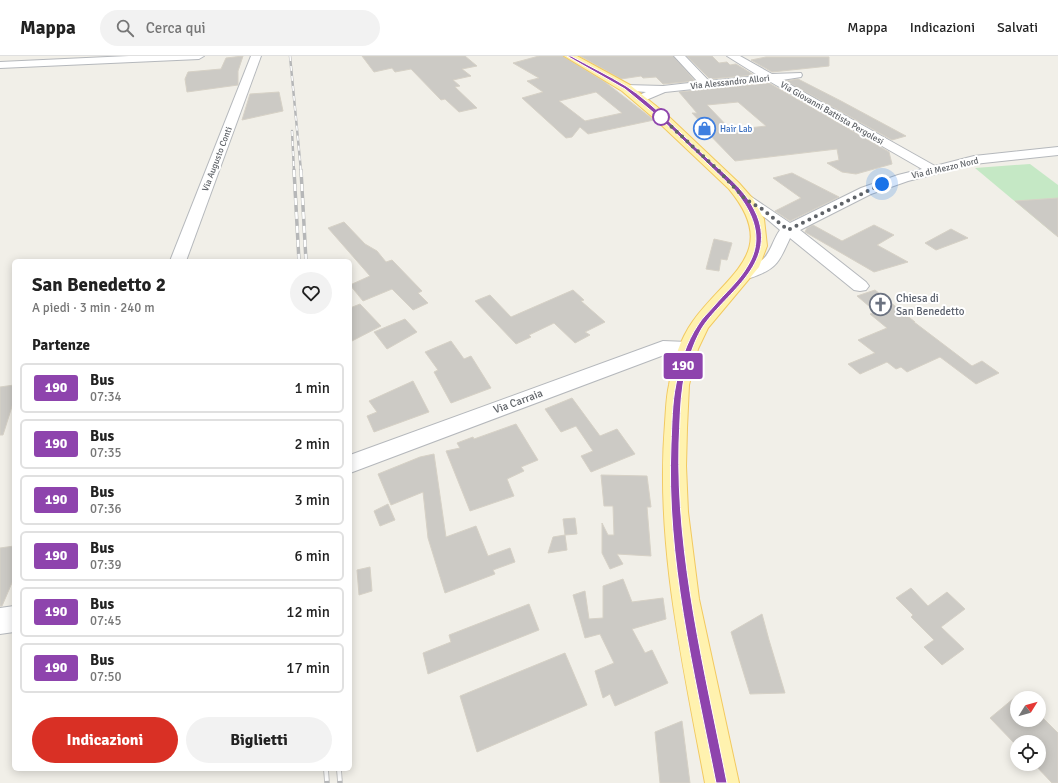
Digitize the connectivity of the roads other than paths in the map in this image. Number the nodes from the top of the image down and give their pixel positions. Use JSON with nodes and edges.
{"nodes":[{"id":1,"x":199,"y":56,"type":"edge"},
{"id":2,"x":256,"y":56,"type":"edge"},
{"id":3,"x":569,"y":56,"type":"edge"},
{"id":4,"x":679,"y":56,"type":"edge"},
{"id":5,"x":732,"y":56,"type":"edge"},
{"id":6,"x":0,"y":66,"type":"edge"},
{"id":7,"x":797,"y":75,"type":"dead end"},
{"id":8,"x":771,"y":78,"type":"junction"},
{"id":9,"x":706,"y":84,"type":"junction"},
{"id":10,"x":663,"y":89,"type":"junction"},
{"id":11,"x":633,"y":94,"type":"junction"},
{"id":12,"x":1058,"y":151,"type":"edge"},
{"id":13,"x":933,"y":170,"type":"junction"},
{"id":14,"x":745,"y":199,"type":"junction"},
{"id":15,"x":788,"y":230,"type":"junction"},
{"id":16,"x":179,"y":259,"type":"edge"},
{"id":17,"x":746,"y":274,"type":"junction"},
{"id":18,"x":860,"y":286,"type":"dead end"},
{"id":19,"x":688,"y":349,"type":"junction"},
{"id":20,"x":352,"y":463,"type":"edge"},
{"id":21,"x":12,"y":619,"type":"edge"},
{"id":22,"x":0,"y":622,"type":"edge"},
{"id":23,"x":722,"y":783,"type":"edge"}],
"edges":[{"from":1,"to":6,"type":"street"},
{"from":2,"to":16,"type":"street","name":"Via Augusto Conti"},
{"from":3,"to":11,"type":"main road"},
{"from":4,"to":9,"type":"street"},
{"from":5,"to":8,"type":"street","name":"Via Giovanni Battista Pergolesi"},
{"from":7,"to":8,"type":"street","name":"Via Alessandro Allori"},
{"from":8,"to":9,"type":"street","name":"Via Alessandro Allori"},
{"from":8,"to":13,"type":"street","name":"Via Giovanni Battista Pergolesi"},
{"from":9,"to":10,"type":"street","name":"Via Alessandro Allori"},
{"from":10,"to":11,"type":"street","name":"Via Alessandro Allori"},
{"from":10,"to":11,"type":"street","name":"Via Alessandro Allori"},
{"from":11,"to":14,"type":"main road"},
{"from":12,"to":13,"type":"street","name":"Via di Mezzo Nord"},
{"from":13,"to":15,"type":"street","name":"Via di Mezzo Nord"},
{"from":14,"to":15,"type":"street"},
{"from":14,"to":17,"type":"main road"},
{"from":15,"to":17,"type":"street"},
{"from":15,"to":18,"type":"street"},
{"from":17,"to":19,"type":"main road"},
{"from":19,"to":20,"type":"street","name":"Via Carraia"},
{"from":19,"to":23,"type":"main road"},
{"from":21,"to":22,"type":"street"}]}
